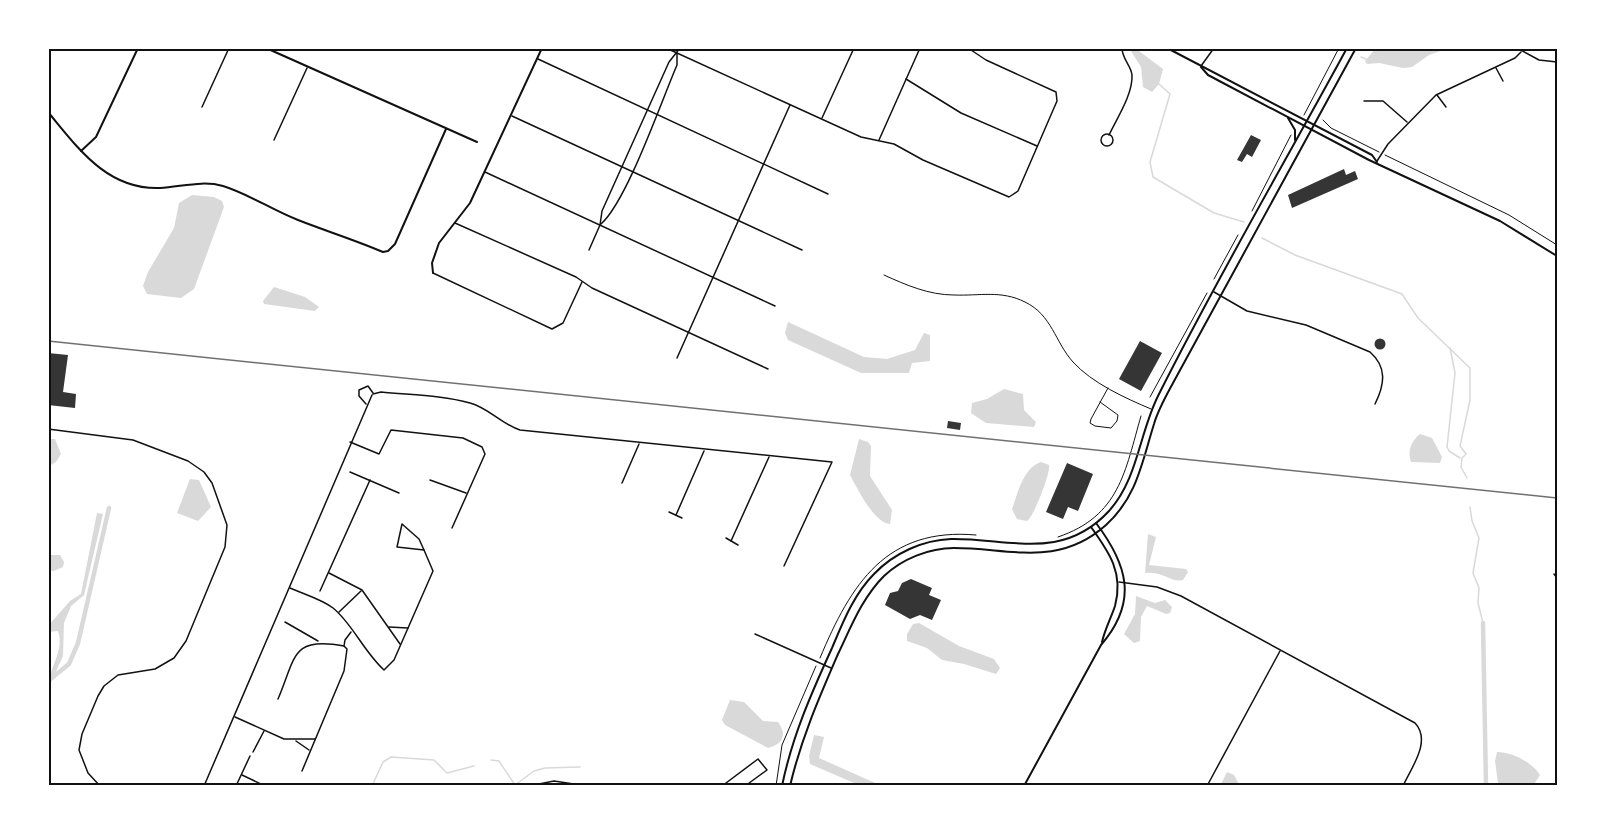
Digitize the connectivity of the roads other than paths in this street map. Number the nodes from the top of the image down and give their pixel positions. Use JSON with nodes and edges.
{"nodes":[{"id":1,"x":138,"y":48,"type":"edge"},
{"id":2,"x":229,"y":48,"type":"edge"},
{"id":3,"x":266,"y":48,"type":"edge"},
{"id":4,"x":542,"y":48,"type":"edge"},
{"id":5,"x":666,"y":48,"type":"edge"},
{"id":6,"x":680,"y":48,"type":"edge"},
{"id":7,"x":854,"y":48,"type":"edge"},
{"id":8,"x":920,"y":48,"type":"edge"},
{"id":9,"x":968,"y":48,"type":"edge"},
{"id":10,"x":1122,"y":48,"type":"edge"},
{"id":11,"x":1167,"y":48,"type":"edge"},
{"id":12,"x":1214,"y":48,"type":"edge"},
{"id":13,"x":1347,"y":48,"type":"edge"},
{"id":14,"x":1356,"y":48,"type":"edge"},
{"id":15,"x":1517,"y":48,"type":"edge"},
{"id":16,"x":1521,"y":52,"type":"junction"},
{"id":17,"x":677,"y":53,"type":"junction"},
{"id":18,"x":537,"y":59,"type":"junction"},
{"id":19,"x":1557,"y":62,"type":"edge"},
{"id":20,"x":307,"y":67,"type":"junction"},
{"id":21,"x":1201,"y":67,"type":"junction"},
{"id":22,"x":1496,"y":67,"type":"junction"},
{"id":23,"x":906,"y":80,"type":"junction"},
{"id":24,"x":1503,"y":81,"type":"dead end"},
{"id":25,"x":1436,"y":95,"type":"junction"},
{"id":26,"x":1364,"y":101,"type":"dead end"},
{"id":27,"x":790,"y":105,"type":"junction"},
{"id":28,"x":202,"y":107,"type":"dead end"},
{"id":29,"x":1446,"y":107,"type":"dead end"},
{"id":30,"x":648,"y":110,"type":"junction"},
{"id":31,"x":48,"y":112,"type":"edge"},
{"id":32,"x":657,"y":114,"type":"junction"},
{"id":33,"x":512,"y":116,"type":"junction"},
{"id":34,"x":1286,"y":116,"type":"junction"},
{"id":35,"x":822,"y":119,"type":"junction"},
{"id":36,"x":1308,"y":121,"type":"junction"},
{"id":37,"x":1408,"y":123,"type":"junction"},
{"id":38,"x":1314,"y":124,"type":"junction"},
{"id":39,"x":1305,"y":126,"type":"junction"},
{"id":40,"x":446,"y":129,"type":"junction"},
{"id":41,"x":1310,"y":129,"type":"junction"},
{"id":42,"x":1109,"y":135,"type":"dead end"},
{"id":43,"x":274,"y":140,"type":"dead end"},
{"id":44,"x":878,"y":141,"type":"junction"},
{"id":45,"x":477,"y":142,"type":"dead end"},
{"id":46,"x":1295,"y":144,"type":"junction"},
{"id":47,"x":1038,"y":146,"type":"junction"},
{"id":48,"x":81,"y":152,"type":"junction"},
{"id":49,"x":1377,"y":162,"type":"junction"},
{"id":50,"x":764,"y":164,"type":"junction"},
{"id":51,"x":622,"y":167,"type":"junction"},
{"id":52,"x":632,"y":171,"type":"junction"},
{"id":53,"x":485,"y":172,"type":"junction"},
{"id":54,"x":828,"y":194,"type":"dead end"},
{"id":55,"x":739,"y":220,"type":"junction"},
{"id":56,"x":455,"y":223,"type":"junction"},
{"id":57,"x":600,"y":225,"type":"junction"},
{"id":58,"x":589,"y":250,"type":"dead end"},
{"id":59,"x":802,"y":250,"type":"dead end"},
{"id":60,"x":1557,"y":256,"type":"edge"},
{"id":61,"x":433,"y":273,"type":"joint"},
{"id":62,"x":884,"y":275,"type":"dead end"},
{"id":63,"x":713,"y":277,"type":"junction"},
{"id":64,"x":582,"y":282,"type":"junction"},
{"id":65,"x":1214,"y":292,"type":"junction"},
{"id":66,"x":1220,"y":297,"type":"junction"},
{"id":67,"x":776,"y":306,"type":"dead end"},
{"id":68,"x":689,"y":332,"type":"junction"},
{"id":69,"x":677,"y":358,"type":"dead end"},
{"id":70,"x":768,"y":369,"type":"dead end"},
{"id":71,"x":1108,"y":387,"type":"junction"},
{"id":72,"x":373,"y":394,"type":"junction"},
{"id":73,"x":1100,"y":402,"type":"junction"},
{"id":74,"x":366,"y":404,"type":"junction"},
{"id":75,"x":1375,"y":404,"type":"dead end"},
{"id":76,"x":1151,"y":410,"type":"junction"},
{"id":77,"x":1158,"y":413,"type":"junction"},
{"id":78,"x":48,"y":429,"type":"edge"},
{"id":79,"x":350,"y":442,"type":"junction"},
{"id":80,"x":639,"y":443,"type":"junction"},
{"id":81,"x":704,"y":450,"type":"junction"},
{"id":82,"x":769,"y":457,"type":"junction"},
{"id":83,"x":350,"y":472,"type":"dead end"},
{"id":84,"x":370,"y":480,"type":"junction"},
{"id":85,"x":430,"y":480,"type":"dead end"},
{"id":86,"x":622,"y":483,"type":"dead end"},
{"id":87,"x":399,"y":492,"type":"dead end"},
{"id":88,"x":467,"y":494,"type":"junction"},
{"id":89,"x":669,"y":512,"type":"dead end"},
{"id":90,"x":675,"y":515,"type":"junction"},
{"id":91,"x":682,"y":518,"type":"dead end"},
{"id":92,"x":1096,"y":523,"type":"junction"},
{"id":93,"x":1091,"y":527,"type":"junction"},
{"id":94,"x":452,"y":528,"type":"dead end"},
{"id":95,"x":1101,"y":529,"type":"junction"},
{"id":96,"x":1096,"y":533,"type":"junction"},
{"id":97,"x":726,"y":538,"type":"dead end"},
{"id":98,"x":731,"y":541,"type":"junction"},
{"id":99,"x":738,"y":545,"type":"dead end"},
{"id":100,"x":424,"y":550,"type":"junction"},
{"id":101,"x":784,"y":566,"type":"dead end"},
{"id":102,"x":328,"y":573,"type":"junction"},
{"id":103,"x":1554,"y":574,"type":"dead end"},
{"id":104,"x":1557,"y":578,"type":"edge"},
{"id":105,"x":1118,"y":582,"type":"junction"},
{"id":106,"x":1125,"y":583,"type":"junction"},
{"id":107,"x":289,"y":588,"type":"junction"},
{"id":108,"x":362,"y":590,"type":"junction"},
{"id":109,"x":320,"y":591,"type":"dead end"},
{"id":110,"x":338,"y":613,"type":"junction"},
{"id":111,"x":285,"y":622,"type":"dead end"},
{"id":112,"x":388,"y":627,"type":"junction"},
{"id":113,"x":408,"y":628,"type":"junction"},
{"id":114,"x":352,"y":632,"type":"junction"},
{"id":115,"x":755,"y":634,"type":"dead end"},
{"id":116,"x":318,"y":641,"type":"junction"},
{"id":117,"x":400,"y":645,"type":"junction"},
{"id":118,"x":1101,"y":645,"type":"junction"},
{"id":119,"x":344,"y":646,"type":"junction"},
{"id":120,"x":1280,"y":650,"type":"junction"},
{"id":121,"x":824,"y":665,"type":"junction"},
{"id":122,"x":832,"y":669,"type":"junction"},
{"id":123,"x":278,"y":699,"type":"dead end"},
{"id":124,"x":233,"y":716,"type":"junction"},
{"id":125,"x":264,"y":730,"type":"junction"},
{"id":126,"x":316,"y":739,"type":"junction"},
{"id":127,"x":296,"y":740,"type":"junction"},
{"id":128,"x":310,"y":751,"type":"junction"},
{"id":129,"x":253,"y":752,"type":"dead end"},
{"id":130,"x":250,"y":756,"type":"dead end"},
{"id":131,"x":302,"y":771,"type":"dead end"},
{"id":132,"x":241,"y":775,"type":"junction"},
{"id":133,"x":100,"y":786,"type":"edge"},
{"id":134,"x":204,"y":786,"type":"edge"},
{"id":135,"x":236,"y":786,"type":"edge"},
{"id":136,"x":265,"y":786,"type":"edge"},
{"id":137,"x":529,"y":786,"type":"edge"},
{"id":138,"x":587,"y":786,"type":"edge"},
{"id":139,"x":722,"y":786,"type":"edge"},
{"id":140,"x":745,"y":786,"type":"edge"},
{"id":141,"x":782,"y":786,"type":"edge"},
{"id":142,"x":790,"y":786,"type":"edge"},
{"id":143,"x":1024,"y":786,"type":"edge"},
{"id":144,"x":1207,"y":786,"type":"edge"},
{"id":145,"x":1403,"y":786,"type":"edge"}],
"edges":[{"from":1,"to":48,"type":"main road"},
{"from":2,"to":28,"type":"street"},
{"from":3,"to":20,"type":"main road"},
{"from":4,"to":18,"type":"main road"},
{"from":5,"to":17,"type":"street"},
{"from":6,"to":17,"type":"street"},
{"from":7,"to":35,"type":"street"},
{"from":8,"to":23,"type":"street"},
{"from":9,"to":47,"type":"street"},
{"from":10,"to":42,"type":"street"},
{"from":11,"to":21,"type":"main road"},
{"from":12,"to":21,"type":"street"},
{"from":13,"to":36,"type":"main road"},
{"from":14,"to":38,"type":"main road"},
{"from":15,"to":16,"type":"street"},
{"from":16,"to":19,"type":"street"},
{"from":16,"to":22,"type":"street"},
{"from":17,"to":27,"type":"street"},
{"from":17,"to":30,"type":"street"},
{"from":17,"to":32,"type":"street"},
{"from":18,"to":30,"type":"street"},
{"from":18,"to":33,"type":"main road"},
{"from":20,"to":40,"type":"main road"},
{"from":20,"to":43,"type":"street"},
{"from":21,"to":34,"type":"main road"},
{"from":21,"to":36,"type":"main road"},
{"from":22,"to":24,"type":"street"},
{"from":22,"to":25,"type":"street"},
{"from":23,"to":44,"type":"street"},
{"from":23,"to":47,"type":"street"},
{"from":25,"to":29,"type":"street"},
{"from":25,"to":37,"type":"street"},
{"from":26,"to":37,"type":"street"},
{"from":27,"to":35,"type":"street"},
{"from":27,"to":50,"type":"street"},
{"from":30,"to":32,"type":"street"},
{"from":30,"to":51,"type":"street"},
{"from":31,"to":48,"type":"main road"},
{"from":32,"to":50,"type":"street"},
{"from":32,"to":52,"type":"street"},
{"from":33,"to":51,"type":"street"},
{"from":33,"to":53,"type":"main road"},
{"from":34,"to":39,"type":"main road"},
{"from":34,"to":46,"type":"main road"},
{"from":35,"to":44,"type":"street"},
{"from":36,"to":38,"type":"main road"},
{"from":36,"to":39,"type":"main road"},
{"from":37,"to":49,"type":"street"},
{"from":38,"to":41,"type":"main road"},
{"from":38,"to":49,"type":"main road"},
{"from":39,"to":41,"type":"main road"},
{"from":39,"to":46,"type":"main road"},
{"from":40,"to":45,"type":"main road"},
{"from":40,"to":48,"type":"main road"},
{"from":41,"to":49,"type":"main road"},
{"from":41,"to":66,"type":"main road"},
{"from":44,"to":47,"type":"street"},
{"from":46,"to":65,"type":"main road"},
{"from":49,"to":60,"type":"main road"},
{"from":50,"to":54,"type":"street"},
{"from":50,"to":55,"type":"street"},
{"from":51,"to":52,"type":"street"},
{"from":51,"to":57,"type":"street"},
{"from":52,"to":55,"type":"street"},
{"from":52,"to":57,"type":"street"},
{"from":53,"to":56,"type":"main road"},
{"from":53,"to":57,"type":"street"},
{"from":55,"to":59,"type":"street"},
{"from":55,"to":63,"type":"street"},
{"from":56,"to":61,"type":"main road"},
{"from":56,"to":64,"type":"street"},
{"from":57,"to":58,"type":"street"},
{"from":57,"to":63,"type":"street"},
{"from":61,"to":64,"type":"street"},
{"from":62,"to":71,"type":"lane"},
{"from":63,"to":67,"type":"street"},
{"from":63,"to":68,"type":"street"},
{"from":64,"to":68,"type":"street"},
{"from":65,"to":66,"type":"street"},
{"from":65,"to":76,"type":"main road"},
{"from":66,"to":75,"type":"street"},
{"from":66,"to":77,"type":"main road"},
{"from":68,"to":69,"type":"street"},
{"from":68,"to":70,"type":"street"},
{"from":71,"to":73,"type":"lane"},
{"from":71,"to":76,"type":"lane"},
{"from":72,"to":74,"type":"street"},
{"from":72,"to":74,"type":"street"},
{"from":72,"to":80,"type":"street"},
{"from":73,"to":73,"type":"lane"},
{"from":74,"to":79,"type":"street"},
{"from":76,"to":77,"type":"lane"},
{"from":76,"to":92,"type":"main road"},
{"from":77,"to":95,"type":"main road"},
{"from":78,"to":133,"type":"street"},
{"from":79,"to":88,"type":"street"},
{"from":79,"to":107,"type":"street"},
{"from":80,"to":81,"type":"street"},
{"from":80,"to":86,"type":"street"},
{"from":81,"to":82,"type":"street"},
{"from":81,"to":90,"type":"street"},
{"from":82,"to":98,"type":"street"},
{"from":82,"to":101,"type":"street"},
{"from":83,"to":84,"type":"street"},
{"from":84,"to":87,"type":"street"},
{"from":84,"to":102,"type":"street"},
{"from":85,"to":88,"type":"street"},
{"from":88,"to":94,"type":"street"},
{"from":89,"to":90,"type":"street"},
{"from":90,"to":91,"type":"street"},
{"from":92,"to":93,"type":"main road"},
{"from":92,"to":95,"type":"main road"},
{"from":93,"to":96,"type":"main road"},
{"from":93,"to":121,"type":"main road"},
{"from":95,"to":96,"type":"main road"},
{"from":95,"to":106,"type":"main road"},
{"from":96,"to":105,"type":"main road"},
{"from":96,"to":122,"type":"main road"},
{"from":97,"to":98,"type":"street"},
{"from":98,"to":99,"type":"street"},
{"from":100,"to":100,"type":"street"},
{"from":100,"to":113,"type":"street"},
{"from":102,"to":108,"type":"street"},
{"from":102,"to":109,"type":"street"},
{"from":103,"to":104,"type":"street"},
{"from":105,"to":106,"type":"street"},
{"from":105,"to":118,"type":"main road"},
{"from":106,"to":118,"type":"main road"},
{"from":106,"to":120,"type":"street"},
{"from":107,"to":110,"type":"street"},
{"from":107,"to":124,"type":"street"},
{"from":108,"to":110,"type":"street"},
{"from":108,"to":112,"type":"street"},
{"from":110,"to":114,"type":"street"},
{"from":111,"to":116,"type":"street"},
{"from":112,"to":113,"type":"street"},
{"from":112,"to":117,"type":"street"},
{"from":113,"to":117,"type":"street"},
{"from":114,"to":117,"type":"street"},
{"from":114,"to":119,"type":"street"},
{"from":115,"to":121,"type":"street"},
{"from":116,"to":119,"type":"street"},
{"from":116,"to":123,"type":"street"},
{"from":118,"to":143,"type":"main road"},
{"from":119,"to":126,"type":"street"},
{"from":120,"to":144,"type":"street"},
{"from":120,"to":145,"type":"street"},
{"from":121,"to":122,"type":"street"},
{"from":121,"to":141,"type":"main road"},
{"from":122,"to":142,"type":"main road"},
{"from":124,"to":125,"type":"street"},
{"from":124,"to":134,"type":"street"},
{"from":125,"to":127,"type":"street"},
{"from":125,"to":129,"type":"street"},
{"from":126,"to":127,"type":"street"},
{"from":126,"to":128,"type":"street"},
{"from":127,"to":128,"type":"street"},
{"from":128,"to":131,"type":"street"},
{"from":130,"to":132,"type":"street"},
{"from":132,"to":135,"type":"street"},
{"from":132,"to":136,"type":"street"},
{"from":137,"to":138,"type":"street"},
{"from":139,"to":140,"type":"street"}]}
